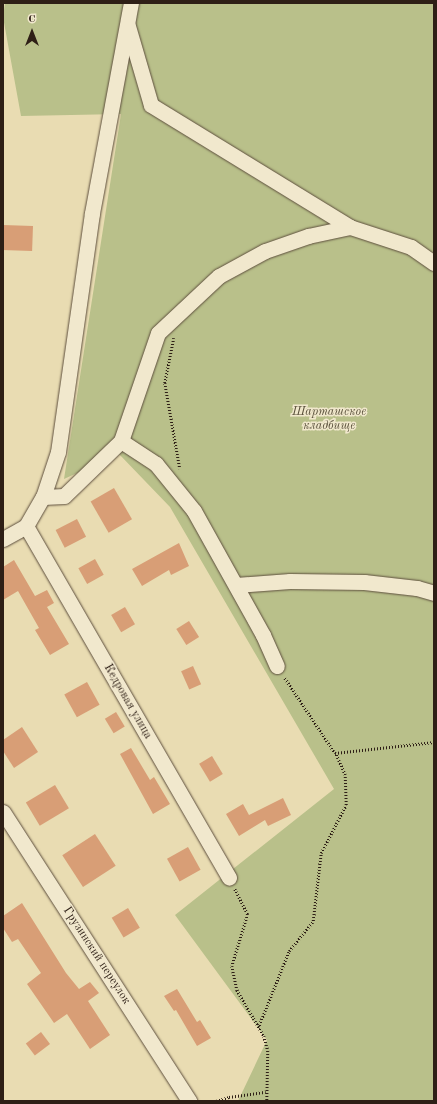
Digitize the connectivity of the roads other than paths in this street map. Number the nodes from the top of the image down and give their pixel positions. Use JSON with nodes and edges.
{"nodes":[{"id":1,"x":131,"y":3,"type":"edge"},
{"id":2,"x":127,"y":23,"type":"junction"},
{"id":3,"x":350,"y":227,"type":"junction"},
{"id":4,"x":434,"y":263,"type":"edge"},
{"id":5,"x":121,"y":441,"type":"junction"},
{"id":6,"x":43,"y":497,"type":"junction"},
{"id":7,"x":26,"y":526,"type":"junction"},
{"id":8,"x":3,"y":539,"type":"edge"},
{"id":9,"x":236,"y":586,"type":"junction"},
{"id":10,"x":434,"y":593,"type":"edge"},
{"id":11,"x":277,"y":666,"type":"road end"},
{"id":12,"x":3,"y":812,"type":"edge"},
{"id":13,"x":229,"y":878,"type":"road end"},
{"id":14,"x":189,"y":1101,"type":"edge"}],
"edges":[{"from":1,"to":2,"type":"street"},
{"from":2,"to":3,"type":"street"},
{"from":2,"to":6,"type":"street"},
{"from":3,"to":4,"type":"street"},
{"from":3,"to":5,"type":"street"},
{"from":5,"to":6,"type":"street"},
{"from":5,"to":9,"type":"street"},
{"from":6,"to":7,"type":"street"},
{"from":7,"to":8,"type":"street"},
{"from":7,"to":13,"type":"street","name":"Кедровая улица"},
{"from":9,"to":10,"type":"street"},
{"from":9,"to":11,"type":"street"},
{"from":12,"to":14,"type":"street","name":"Грузинский переулок"}]}
